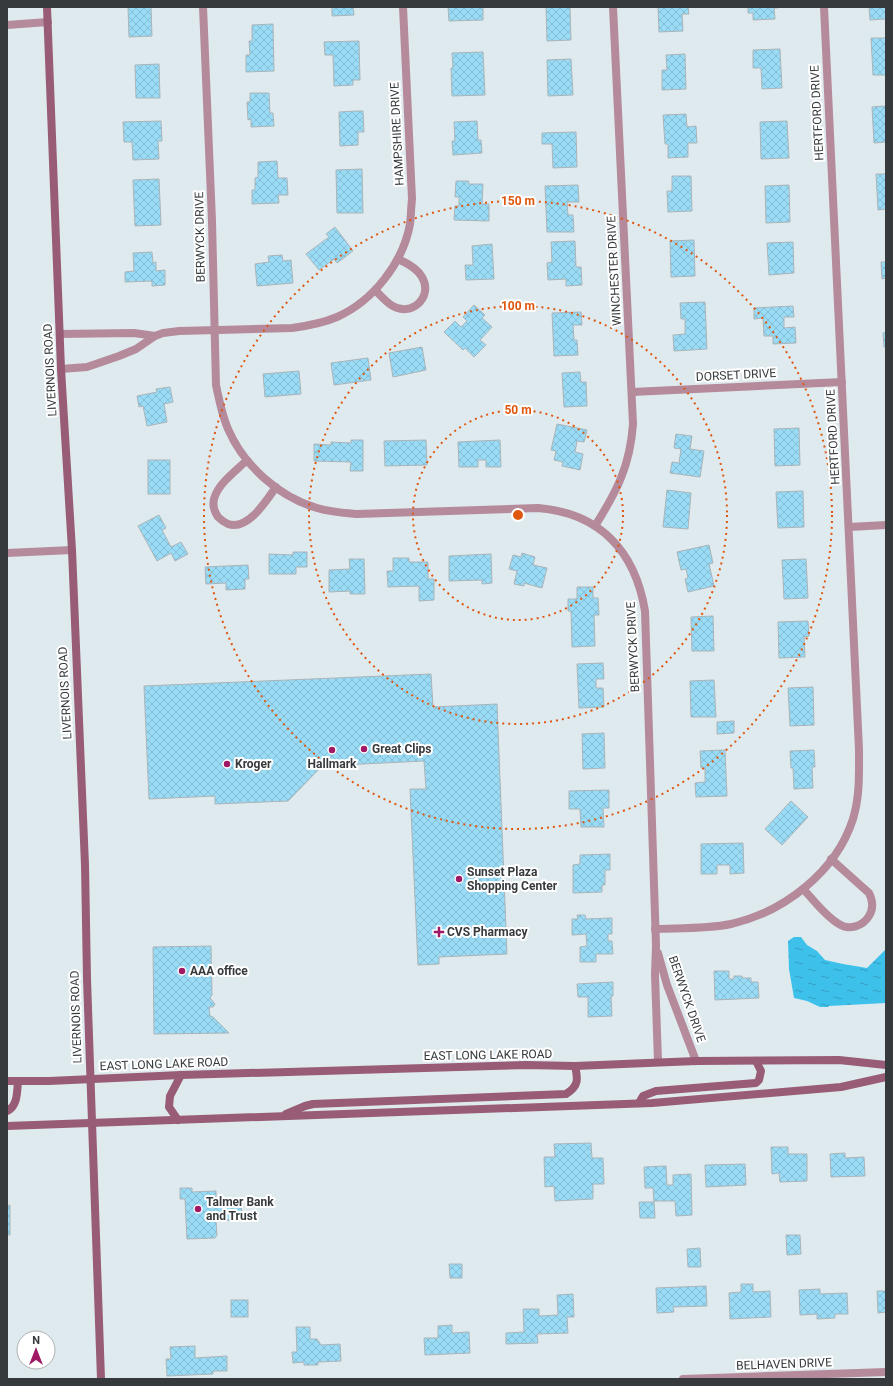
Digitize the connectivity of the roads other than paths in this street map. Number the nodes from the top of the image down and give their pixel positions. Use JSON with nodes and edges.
{"nodes":[{"id":1,"x":48,"y":7,"type":"edge"},
{"id":2,"x":204,"y":7,"type":"edge"},
{"id":3,"x":403,"y":7,"type":"edge"},
{"id":4,"x":614,"y":7,"type":"edge"},
{"id":5,"x":824,"y":7,"type":"edge"},
{"id":6,"x":48,"y":22,"type":"junction"},
{"id":7,"x":7,"y":24,"type":"edge"},
{"id":8,"x":398,"y":258,"type":"junction"},
{"id":9,"x":374,"y":290,"type":"junction"},
{"id":10,"x":214,"y":330,"type":"junction"},
{"id":11,"x":60,"y":334,"type":"junction"},
{"id":12,"x":155,"y":336,"type":"junction"},
{"id":13,"x":61,"y":369,"type":"junction"},
{"id":14,"x":842,"y":382,"type":"junction"},
{"id":15,"x":632,"y":392,"type":"junction"},
{"id":16,"x":247,"y":460,"type":"junction"},
{"id":17,"x":276,"y":487,"type":"junction"},
{"id":18,"x":886,"y":525,"type":"edge"},
{"id":19,"x":595,"y":526,"type":"junction"},
{"id":20,"x":849,"y":527,"type":"junction"},
{"id":21,"x":72,"y":550,"type":"junction"},
{"id":22,"x":7,"y":554,"type":"edge"},
{"id":23,"x":831,"y":859,"type":"junction"},
{"id":24,"x":803,"y":889,"type":"junction"},
{"id":25,"x":655,"y":929,"type":"junction"},
{"id":26,"x":656,"y":945,"type":"junction"},
{"id":27,"x":658,"y":1061,"type":"junction"},
{"id":28,"x":696,"y":1061,"type":"junction"},
{"id":29,"x":756,"y":1061,"type":"junction"},
{"id":30,"x":886,"y":1065,"type":"edge"},
{"id":31,"x":575,"y":1066,"type":"junction"},
{"id":32,"x":181,"y":1075,"type":"junction"},
{"id":33,"x":886,"y":1077,"type":"edge"},
{"id":34,"x":90,"y":1079,"type":"junction"},
{"id":35,"x":7,"y":1081,"type":"edge"},
{"id":36,"x":18,"y":1081,"type":"junction"},
{"id":37,"x":639,"y":1103,"type":"junction"},
{"id":38,"x":7,"y":1111,"type":"edge"},
{"id":39,"x":281,"y":1116,"type":"junction"},
{"id":40,"x":178,"y":1120,"type":"junction"},
{"id":41,"x":92,"y":1123,"type":"junction"},
{"id":42,"x":7,"y":1126,"type":"edge"},
{"id":43,"x":886,"y":1372,"type":"edge"},
{"id":44,"x":101,"y":1379,"type":"edge"},
{"id":45,"x":683,"y":1379,"type":"edge"}],
"edges":[{"from":1,"to":6,"type":"main road","name":"LIVERNOIS ROAD"},
{"from":2,"to":10,"type":"street","name":"BERWYCK DRIVE"},
{"from":3,"to":8,"type":"street","name":"HAMPSHIRE DRIVE"},
{"from":4,"to":15,"type":"street","name":"WINCHESTER DRIVE"},
{"from":5,"to":14,"type":"street","name":"HERTFORD DRIVE"},
{"from":6,"to":7,"type":"street"},
{"from":6,"to":11,"type":"main road","name":"LIVERNOIS ROAD"},
{"from":8,"to":9,"type":"street","name":"HAMPSHIRE DRIVE"},
{"from":8,"to":9,"type":"street"},
{"from":9,"to":10,"type":"street","name":"HAMPSHIRE DRIVE"},
{"from":10,"to":12,"type":"street","name":"HAMPSHIRE DRIVE"},
{"from":10,"to":16,"type":"street","name":"BERWYCK DRIVE"},
{"from":11,"to":12,"type":"street","name":"HAMPSHIRE DRIVE"},
{"from":11,"to":13,"type":"main road","name":"LIVERNOIS ROAD"},
{"from":12,"to":13,"type":"street","name":"HAMPSHIRE DRIVE"},
{"from":13,"to":21,"type":"main road","name":"LIVERNOIS ROAD"},
{"from":14,"to":15,"type":"street","name":"DORSET DRIVE"},
{"from":14,"to":20,"type":"street","name":"HERTFORD DRIVE"},
{"from":15,"to":19,"type":"street","name":"WINCHESTER DRIVE"},
{"from":16,"to":17,"type":"street","name":"BERWYCK DRIVE"},
{"from":16,"to":17,"type":"street"},
{"from":17,"to":19,"type":"street","name":"BERWYCK DRIVE"},
{"from":18,"to":20,"type":"street"},
{"from":19,"to":25,"type":"street","name":"BERWYCK DRIVE"},
{"from":20,"to":23,"type":"street","name":"HERTFORD DRIVE"},
{"from":21,"to":22,"type":"street"},
{"from":21,"to":34,"type":"main road","name":"LIVERNOIS ROAD"},
{"from":23,"to":24,"type":"street","name":"HERTFORD DRIVE"},
{"from":23,"to":24,"type":"street"},
{"from":24,"to":25,"type":"street","name":"HERTFORD DRIVE"},
{"from":25,"to":26,"type":"street","name":"BERWYCK DRIVE"},
{"from":26,"to":27,"type":"street","name":"BERWYCK DRIVE"},
{"from":26,"to":28,"type":"street","name":"BERWYCK DRIVE"},
{"from":27,"to":28,"type":"main road","name":"EAST LONG LAKE ROAD"},
{"from":27,"to":31,"type":"main road","name":"EAST LONG LAKE ROAD"},
{"from":28,"to":29,"type":"main road","name":"EAST LONG LAKE ROAD"},
{"from":29,"to":30,"type":"main road","name":"EAST LONG LAKE ROAD"},
{"from":29,"to":37,"type":"main road"},
{"from":31,"to":32,"type":"main road","name":"EAST LONG LAKE ROAD"},
{"from":31,"to":39,"type":"main road"},
{"from":32,"to":34,"type":"main road","name":"EAST LONG LAKE ROAD"},
{"from":32,"to":40,"type":"main road"},
{"from":33,"to":37,"type":"main road"},
{"from":34,"to":36,"type":"main road","name":"EAST LONG LAKE ROAD"},
{"from":34,"to":41,"type":"main road","name":"LIVERNOIS ROAD"},
{"from":35,"to":36,"type":"main road","name":"EAST LONG LAKE ROAD"},
{"from":36,"to":38,"type":"main road"},
{"from":37,"to":39,"type":"main road"},
{"from":39,"to":40,"type":"main road"},
{"from":40,"to":41,"type":"main road"},
{"from":41,"to":42,"type":"main road"},
{"from":41,"to":44,"type":"main road","name":"LIVERNOIS ROAD"},
{"from":43,"to":45,"type":"street","name":"BELHAVEN DRIVE"}]}
